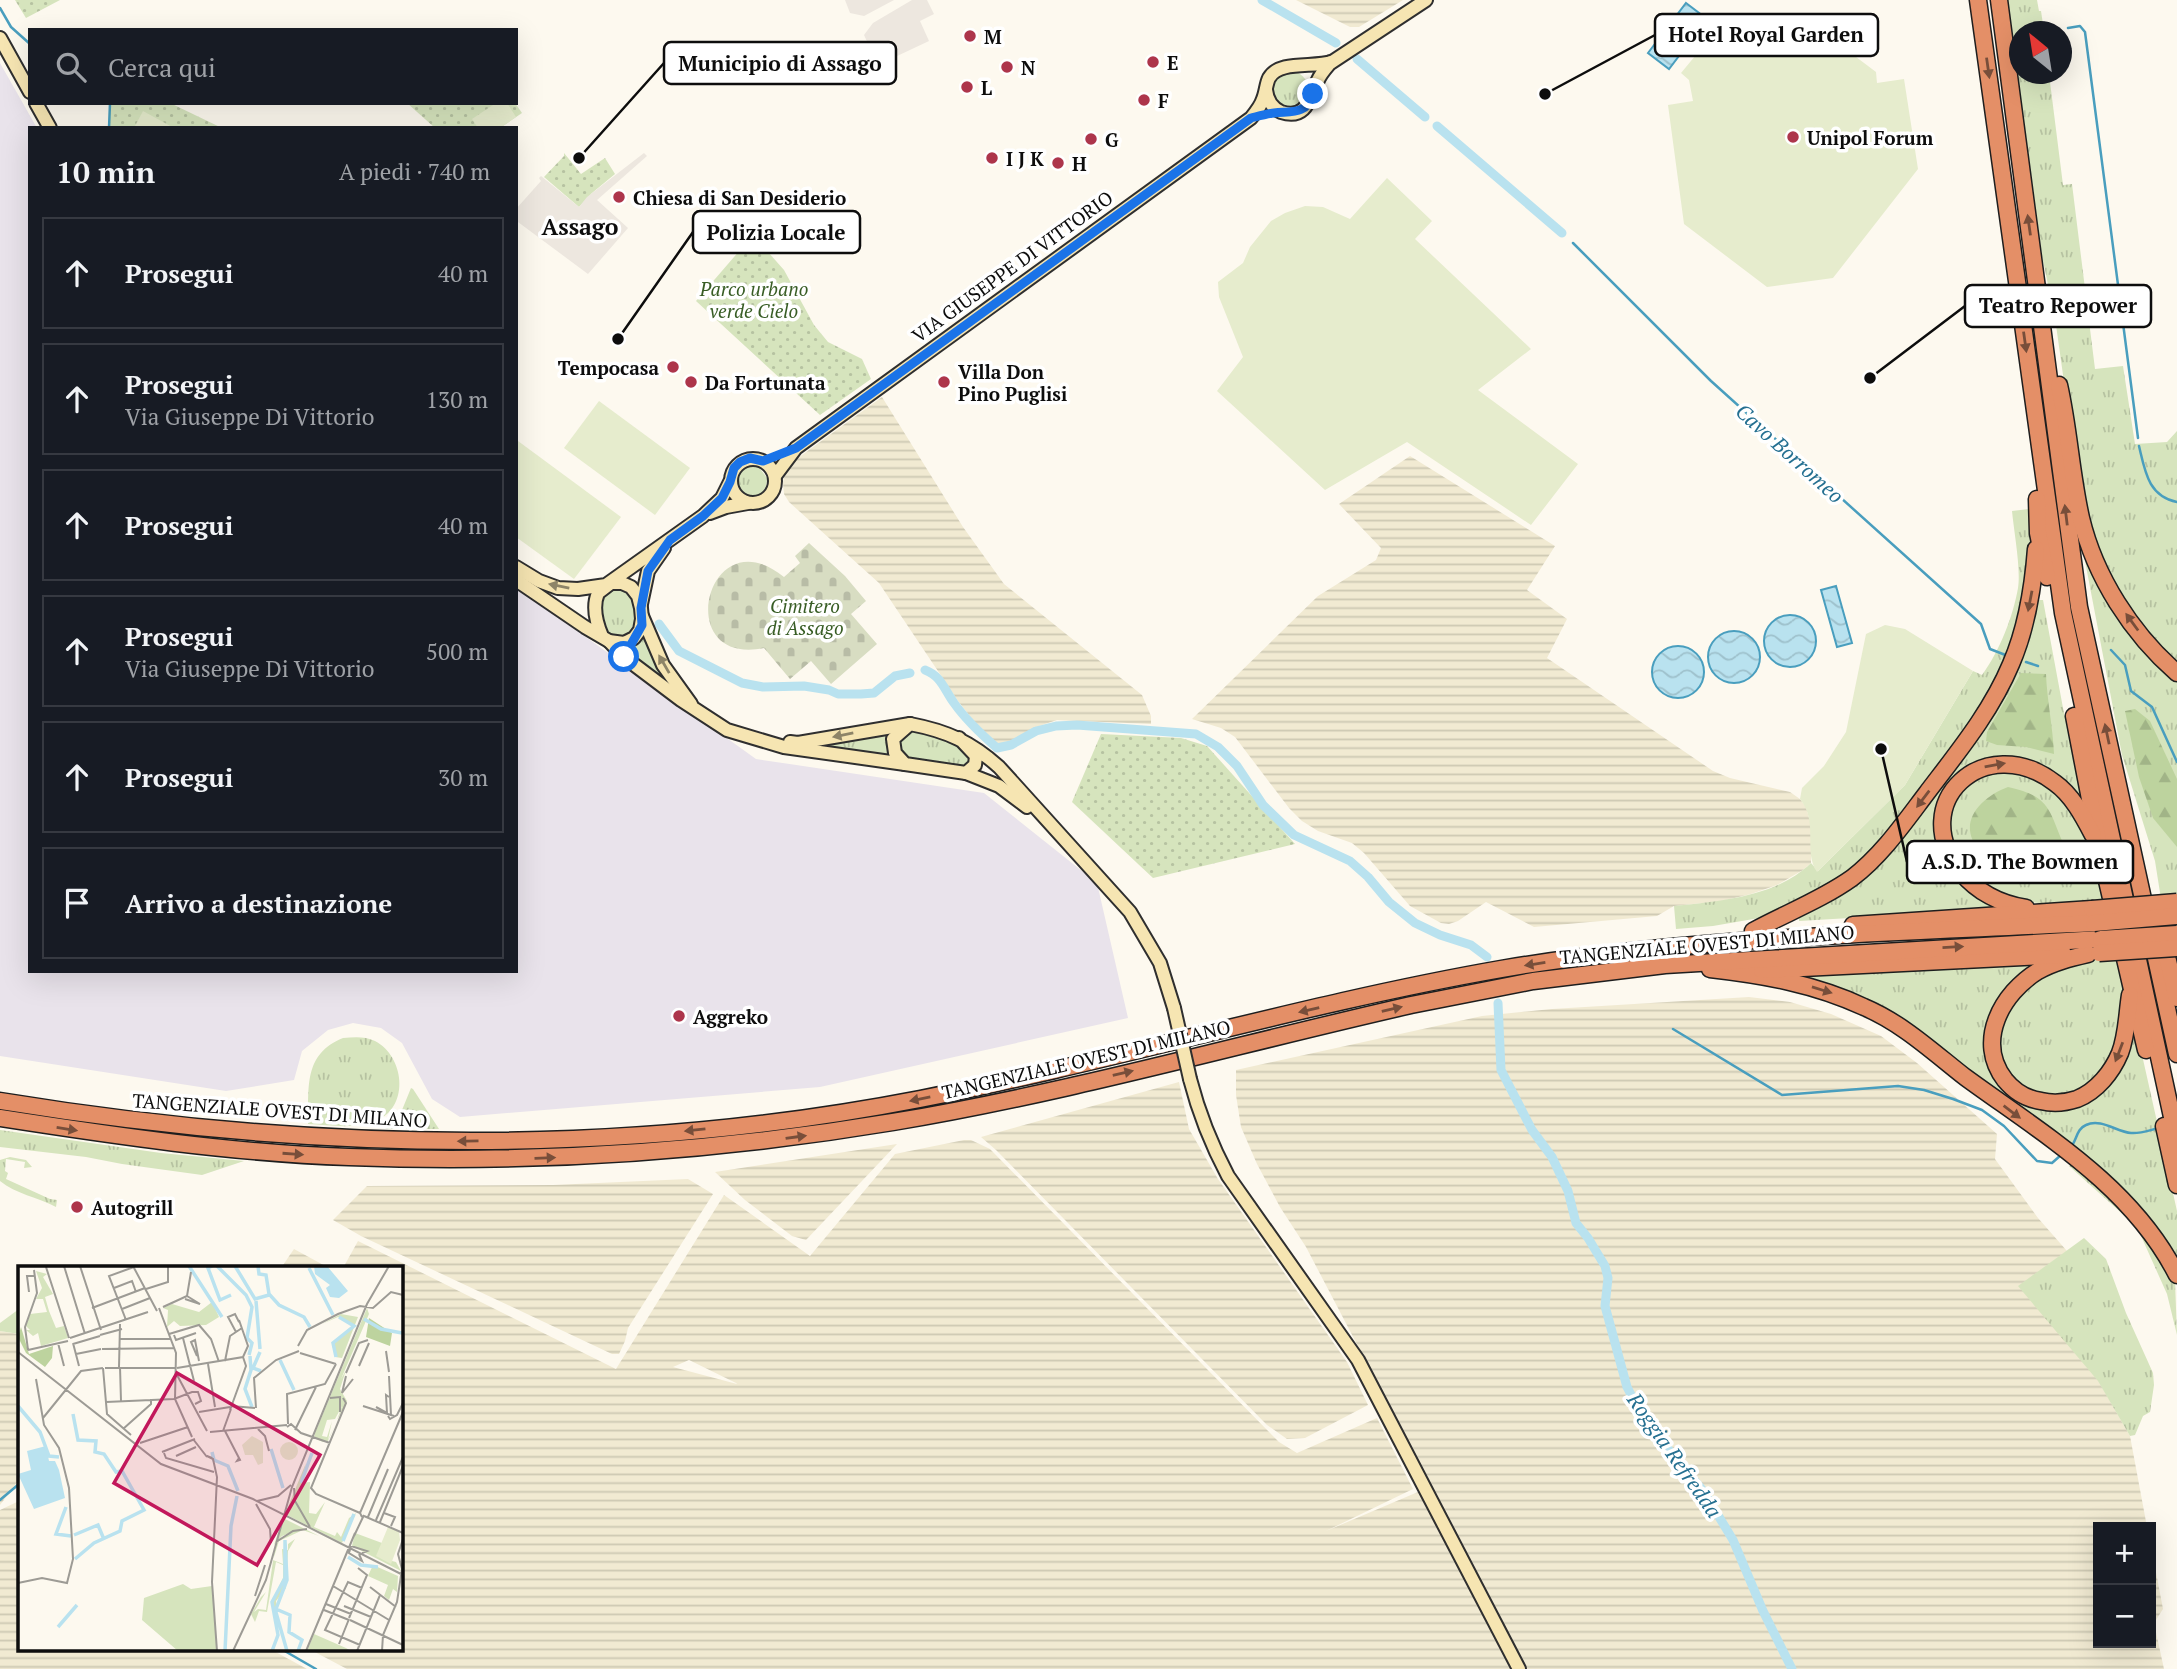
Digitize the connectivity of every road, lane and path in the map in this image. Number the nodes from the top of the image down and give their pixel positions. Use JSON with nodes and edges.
{"nodes":[{"id":1,"x":1426,"y":0,"type":"edge"},
{"id":2,"x":1978,"y":0,"type":"edge"},
{"id":3,"x":1999,"y":0,"type":"edge"},
{"id":4,"x":0,"y":38,"type":"edge"},
{"id":5,"x":1332,"y":62,"type":"junction"},
{"id":6,"x":1298,"y":67,"type":"junction"},
{"id":7,"x":28,"y":88,"type":"edge"},
{"id":8,"x":1314,"y":89,"type":"junction"},
{"id":9,"x":1266,"y":90,"type":"junction"},
{"id":10,"x":37,"y":105,"type":"edge"},
{"id":11,"x":1282,"y":112,"type":"junction"},
{"id":12,"x":1251,"y":118,"type":"junction"},
{"id":13,"x":49,"y":126,"type":"edge"},
{"id":14,"x":2038,"y":293,"type":"junction"},
{"id":15,"x":2033,"y":402,"type":"junction"},
{"id":16,"x":796,"y":448,"type":"junction"},
{"id":17,"x":763,"y":461,"type":"junction"},
{"id":18,"x":775,"y":476,"type":"junction"},
{"id":19,"x":730,"y":482,"type":"junction"},
{"id":20,"x":748,"y":503,"type":"junction"},
{"id":21,"x":703,"y":516,"type":"junction"},
{"id":22,"x":2038,"y":533,"type":"junction"},
{"id":23,"x":670,"y":540,"type":"junction"},
{"id":24,"x":518,"y":569,"type":"edge"},
{"id":25,"x":518,"y":581,"type":"edge"},
{"id":26,"x":606,"y":584,"type":"junction"},
{"id":27,"x":641,"y":612,"type":"junction"},
{"id":28,"x":637,"y":634,"type":"junction"},
{"id":29,"x":606,"y":638,"type":"junction"},
{"id":30,"x":624,"y":657,"type":"junction"},
{"id":31,"x":2177,"y":673,"type":"edge"},
{"id":32,"x":694,"y":707,"type":"junction"},
{"id":33,"x":910,"y":724,"type":"junction"},
{"id":34,"x":751,"y":738,"type":"junction"},
{"id":35,"x":959,"y":738,"type":"junction"},
{"id":36,"x":976,"y":756,"type":"junction"},
{"id":37,"x":905,"y":764,"type":"junction"},
{"id":38,"x":966,"y":773,"type":"junction"},
{"id":39,"x":992,"y":783,"type":"junction"},
{"id":40,"x":2122,"y":800,"type":"junction"},
{"id":41,"x":1045,"y":819,"type":"junction"},
{"id":42,"x":2099,"y":846,"type":"junction"},
{"id":43,"x":2177,"y":902,"type":"edge"},
{"id":44,"x":2050,"y":911,"type":"junction"},
{"id":45,"x":2093,"y":916,"type":"junction"},
{"id":46,"x":2177,"y":916,"type":"edge"},
{"id":47,"x":1753,"y":931,"type":"junction"},
{"id":48,"x":2177,"y":934,"type":"edge"},
{"id":49,"x":1676,"y":947,"type":"junction"},
{"id":50,"x":2096,"y":948,"type":"junction"},
{"id":51,"x":2177,"y":948,"type":"edge"},
{"id":52,"x":1665,"y":965,"type":"junction"},
{"id":53,"x":1731,"y":971,"type":"junction"},
{"id":54,"x":2132,"y":985,"type":"junction"},
{"id":55,"x":2177,"y":998,"type":"edge"},
{"id":56,"x":2177,"y":1054,"type":"edge"},
{"id":57,"x":0,"y":1101,"type":"edge"},
{"id":58,"x":0,"y":1118,"type":"edge"},
{"id":59,"x":2177,"y":1140,"type":"edge"},
{"id":60,"x":2177,"y":1185,"type":"edge"},
{"id":61,"x":2177,"y":1275,"type":"edge"},
{"id":62,"x":1519,"y":1669,"type":"edge"}],
"edges":[{"from":1,"to":5,"type":"street"},
{"from":2,"to":15,"type":"highway","one_way":true},
{"from":14,"to":3,"type":"highway","one_way":true},
{"from":4,"to":7,"type":"street"},
{"from":5,"to":6,"type":"street"},
{"from":5,"to":8,"type":"street"},
{"from":6,"to":8,"type":"street"},
{"from":6,"to":9,"type":"street"},
{"from":8,"to":11,"type":"street"},
{"from":9,"to":11,"type":"street"},
{"from":9,"to":12,"type":"street","name":"VIA GIUSEPPE DI VITTORIO"},
{"from":10,"to":13,"type":"street"},
{"from":11,"to":12,"type":"street","name":"VIA GIUSEPPE DI VITTORIO"},
{"from":12,"to":16,"type":"street","name":"VIA GIUSEPPE DI VITTORIO"},
{"from":31,"to":14,"type":"highway","one_way":true},
{"from":40,"to":14,"type":"highway","one_way":true},
{"from":15,"to":22,"type":"highway"},
{"from":15,"to":59,"type":"highway"},
{"from":16,"to":17,"type":"street","name":"VIA GIUSEPPE DI VITTORIO"},
{"from":16,"to":18,"type":"street","name":"VIA GIUSEPPE DI VITTORIO"},
{"from":17,"to":18,"type":"street"},
{"from":17,"to":19,"type":"street"},
{"from":18,"to":20,"type":"street"},
{"from":19,"to":20,"type":"street"},
{"from":19,"to":21,"type":"street"},
{"from":20,"to":21,"type":"street"},
{"from":21,"to":23,"type":"street"},
{"from":22,"to":42,"type":"highway"},
{"from":22,"to":47,"type":"highway","one_way":true},
{"from":23,"to":26,"type":"street"},
{"from":23,"to":27,"type":"street"},
{"from":26,"to":24,"type":"street","one_way":true},
{"from":25,"to":29,"type":"street"},
{"from":26,"to":27,"type":"street"},
{"from":26,"to":29,"type":"street"},
{"from":27,"to":28,"type":"street"},
{"from":32,"to":27,"type":"street","one_way":true},
{"from":28,"to":29,"type":"street"},
{"from":28,"to":30,"type":"street"},
{"from":29,"to":30,"type":"street"},
{"from":30,"to":32,"type":"street"},
{"from":32,"to":34,"type":"street"},
{"from":33,"to":34,"type":"street","one_way":true},
{"from":33,"to":35,"type":"street"},
{"from":33,"to":37,"type":"street"},
{"from":34,"to":37,"type":"street"},
{"from":35,"to":36,"type":"street"},
{"from":35,"to":41,"type":"street"},
{"from":36,"to":38,"type":"street"},
{"from":36,"to":39,"type":"street"},
{"from":37,"to":38,"type":"street"},
{"from":38,"to":39,"type":"street"},
{"from":39,"to":41,"type":"street"},
{"from":40,"to":55,"type":"highway"},
{"from":40,"to":56,"type":"highway"},
{"from":41,"to":62,"type":"street","bridge":true},
{"from":44,"to":42,"type":"highway","one_way":true},
{"from":42,"to":54,"type":"highway"},
{"from":43,"to":45,"type":"highway","bridge":true},
{"from":44,"to":45,"type":"highway"},
{"from":44,"to":47,"type":"highway"},
{"from":45,"to":46,"type":"highway","name":"TANGENZIALE OVEST DI MILANO","bridge":true},
{"from":45,"to":49,"type":"highway","name":"TANGENZIALE OVEST DI MILANO"},
{"from":47,"to":49,"type":"highway"},
{"from":48,"to":50,"type":"highway","name":"TANGENZIALE OVEST DI MILANO","bridge":true},
{"from":49,"to":57,"type":"highway","name":"TANGENZIALE OVEST DI MILANO","one_way":true},
{"from":50,"to":51,"type":"highway","bridge":true},
{"from":52,"to":50,"type":"highway","name":"TANGENZIALE OVEST DI MILANO","one_way":true},
{"from":50,"to":53,"type":"highway"},
{"from":54,"to":50,"type":"highway","one_way":true},
{"from":52,"to":53,"type":"highway"},
{"from":58,"to":52,"type":"highway","name":"TANGENZIALE OVEST DI MILANO","one_way":true},
{"from":53,"to":61,"type":"highway","one_way":true},
{"from":54,"to":60,"type":"highway"}]}
